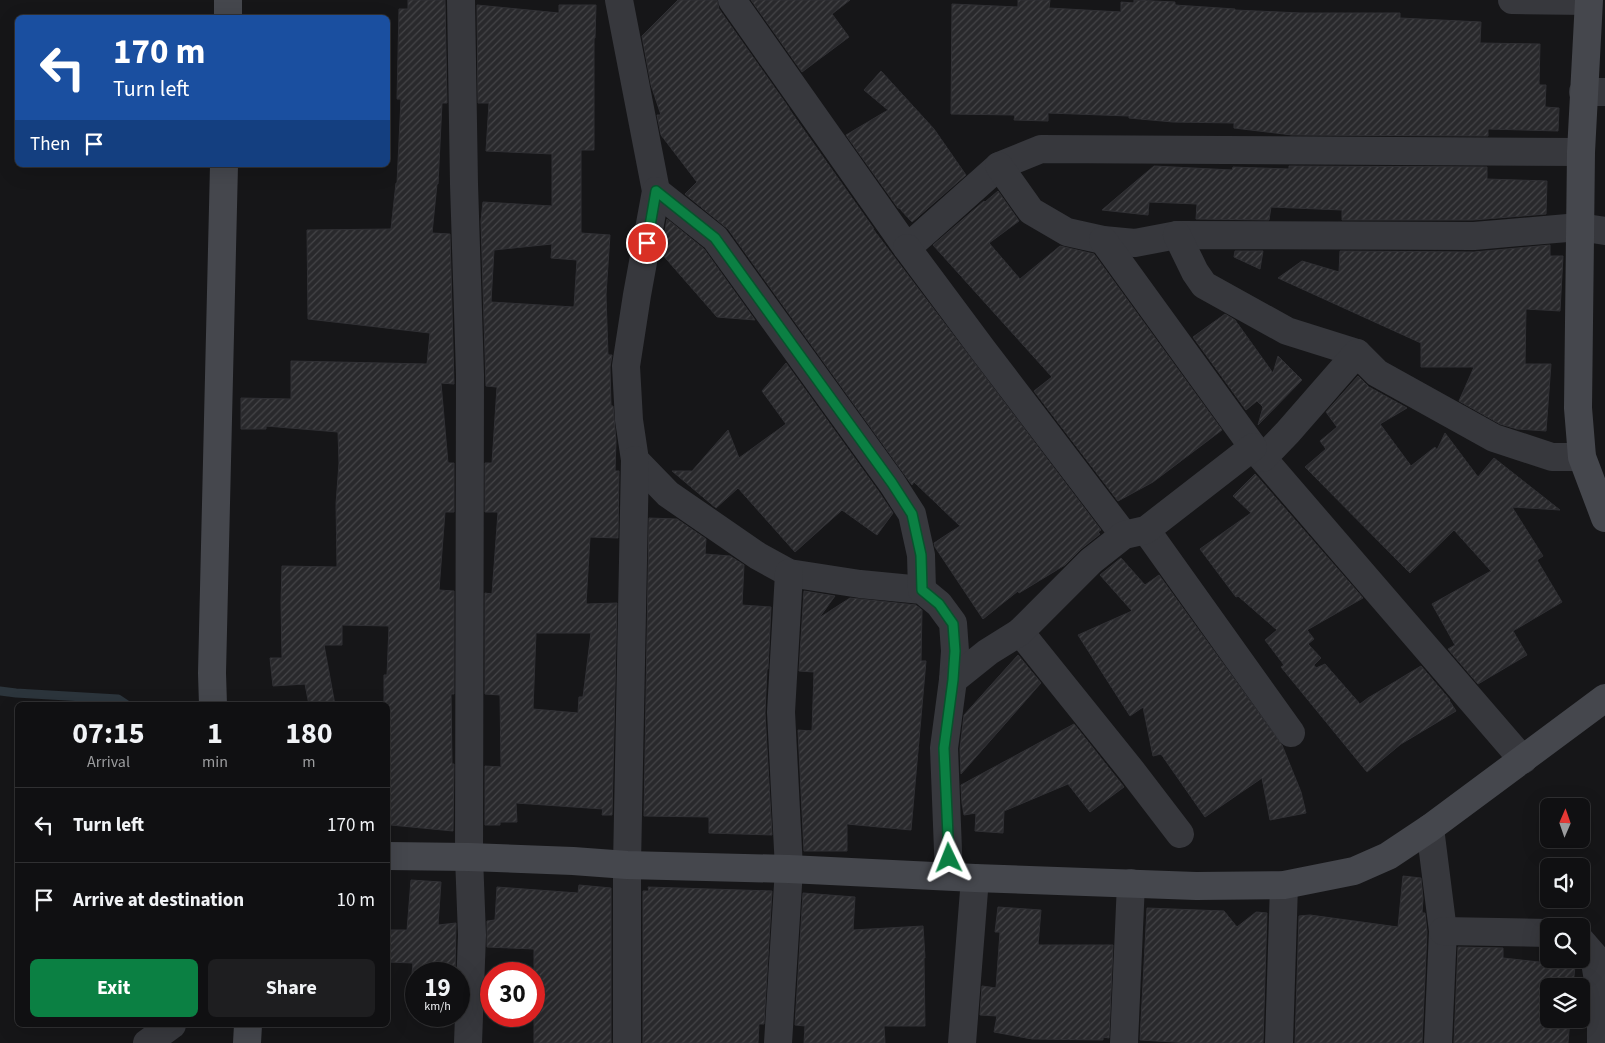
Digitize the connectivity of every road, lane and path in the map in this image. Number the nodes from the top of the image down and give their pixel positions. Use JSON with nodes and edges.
{"nodes":[{"id":1,"x":228,"y":0,"type":"edge"},
{"id":2,"x":461,"y":0,"type":"edge"},
{"id":3,"x":619,"y":0,"type":"edge"},
{"id":4,"x":732,"y":0,"type":"edge"},
{"id":5,"x":1512,"y":0,"type":"edge"},
{"id":6,"x":1588,"y":0,"type":"edge"},
{"id":7,"x":228,"y":15,"type":"edge"},
{"id":8,"x":1594,"y":92,"type":"edge"},
{"id":9,"x":1581,"y":152,"type":"junction"},
{"id":10,"x":999,"y":166,"type":"junction"},
{"id":11,"x":224,"y":167,"type":"edge"},
{"id":12,"x":656,"y":191,"type":"junction"},
{"id":13,"x":1592,"y":229,"type":"edge"},
{"id":14,"x":1177,"y":235,"type":"junction"},
{"id":15,"x":1103,"y":240,"type":"junction"},
{"id":16,"x":907,"y":248,"type":"junction"},
{"id":17,"x":1357,"y":353,"type":"junction"},
{"id":18,"x":1258,"y":452,"type":"junction"},
{"id":19,"x":1582,"y":457,"type":"junction"},
{"id":20,"x":636,"y":460,"type":"junction"},
{"id":21,"x":1605,"y":518,"type":"edge"},
{"id":22,"x":1135,"y":532,"type":"junction"},
{"id":23,"x":789,"y":573,"type":"junction"},
{"id":24,"x":922,"y":590,"type":"junction"},
{"id":25,"x":1020,"y":632,"type":"junction"},
{"id":26,"x":953,"y":680,"type":"junction"},
{"id":27,"x":1605,"y":698,"type":"edge"},
{"id":28,"x":213,"y":702,"type":"edge"},
{"id":29,"x":1291,"y":733,"type":"dead end"},
{"id":30,"x":1522,"y":760,"type":"junction"},
{"id":31,"x":1430,"y":828,"type":"junction"},
{"id":32,"x":1180,"y":834,"type":"dead end"},
{"id":33,"x":390,"y":856,"type":"edge"},
{"id":34,"x":469,"y":857,"type":"junction"},
{"id":35,"x":627,"y":865,"type":"junction"},
{"id":36,"x":789,"y":868,"type":"junction"},
{"id":37,"x":962,"y":877,"type":"junction"},
{"id":38,"x":1131,"y":882,"type":"junction"},
{"id":39,"x":1284,"y":885,"type":"junction"},
{"id":40,"x":1443,"y":931,"type":"junction"},
{"id":41,"x":1540,"y":933,"type":"edge"},
{"id":42,"x":1590,"y":951,"type":"edge"},
{"id":43,"x":169,"y":1027,"type":"edge"},
{"id":44,"x":248,"y":1027,"type":"edge"},
{"id":45,"x":147,"y":1043,"type":"edge"},
{"id":46,"x":247,"y":1043,"type":"edge"},
{"id":47,"x":468,"y":1043,"type":"edge"},
{"id":48,"x":627,"y":1043,"type":"edge"},
{"id":49,"x":778,"y":1043,"type":"edge"},
{"id":50,"x":962,"y":1043,"type":"edge"},
{"id":51,"x":1124,"y":1043,"type":"edge"},
{"id":52,"x":1280,"y":1043,"type":"edge"},
{"id":53,"x":1438,"y":1043,"type":"edge"},
{"id":54,"x":1601,"y":1043,"type":"edge"}],
"edges":[{"from":1,"to":7,"type":"street"},
{"from":2,"to":34,"type":"street"},
{"from":3,"to":12,"type":"street"},
{"from":4,"to":16,"type":"street"},
{"from":5,"to":6,"type":"street"},
{"from":6,"to":8,"type":"street"},
{"from":8,"to":9,"type":"street"},
{"from":9,"to":10,"type":"street"},
{"from":9,"to":13,"type":"street"},
{"from":10,"to":15,"type":"street"},
{"from":10,"to":16,"type":"street"},
{"from":11,"to":28,"type":"street"},
{"from":12,"to":20,"type":"street"},
{"from":12,"to":24,"type":"street"},
{"from":13,"to":14,"type":"street"},
{"from":13,"to":19,"type":"street"},
{"from":14,"to":15,"type":"street"},
{"from":14,"to":17,"type":"street"},
{"from":15,"to":18,"type":"street"},
{"from":16,"to":22,"type":"street"},
{"from":17,"to":18,"type":"street"},
{"from":17,"to":19,"type":"street"},
{"from":18,"to":22,"type":"street"},
{"from":18,"to":30,"type":"street"},
{"from":19,"to":21,"type":"street"},
{"from":20,"to":23,"type":"street"},
{"from":20,"to":35,"type":"street"},
{"from":22,"to":25,"type":"street"},
{"from":22,"to":29,"type":"street"},
{"from":23,"to":24,"type":"street"},
{"from":23,"to":36,"type":"street"},
{"from":24,"to":26,"type":"street"},
{"from":25,"to":26,"type":"street"},
{"from":25,"to":32,"type":"street"},
{"from":26,"to":37,"type":"street"},
{"from":27,"to":30,"type":"street"},
{"from":30,"to":31,"type":"street"},
{"from":31,"to":39,"type":"street"},
{"from":31,"to":40,"type":"street"},
{"from":33,"to":34,"type":"street"},
{"from":34,"to":35,"type":"street"},
{"from":34,"to":47,"type":"street"},
{"from":35,"to":36,"type":"street"},
{"from":35,"to":48,"type":"street"},
{"from":36,"to":37,"type":"street"},
{"from":36,"to":49,"type":"street"},
{"from":37,"to":38,"type":"street"},
{"from":37,"to":50,"type":"street"},
{"from":38,"to":39,"type":"street"},
{"from":38,"to":51,"type":"street"},
{"from":39,"to":52,"type":"street"},
{"from":40,"to":41,"type":"street"},
{"from":40,"to":53,"type":"street"},
{"from":42,"to":54,"type":"street"},
{"from":43,"to":45,"type":"street"},
{"from":44,"to":46,"type":"street"}]}
